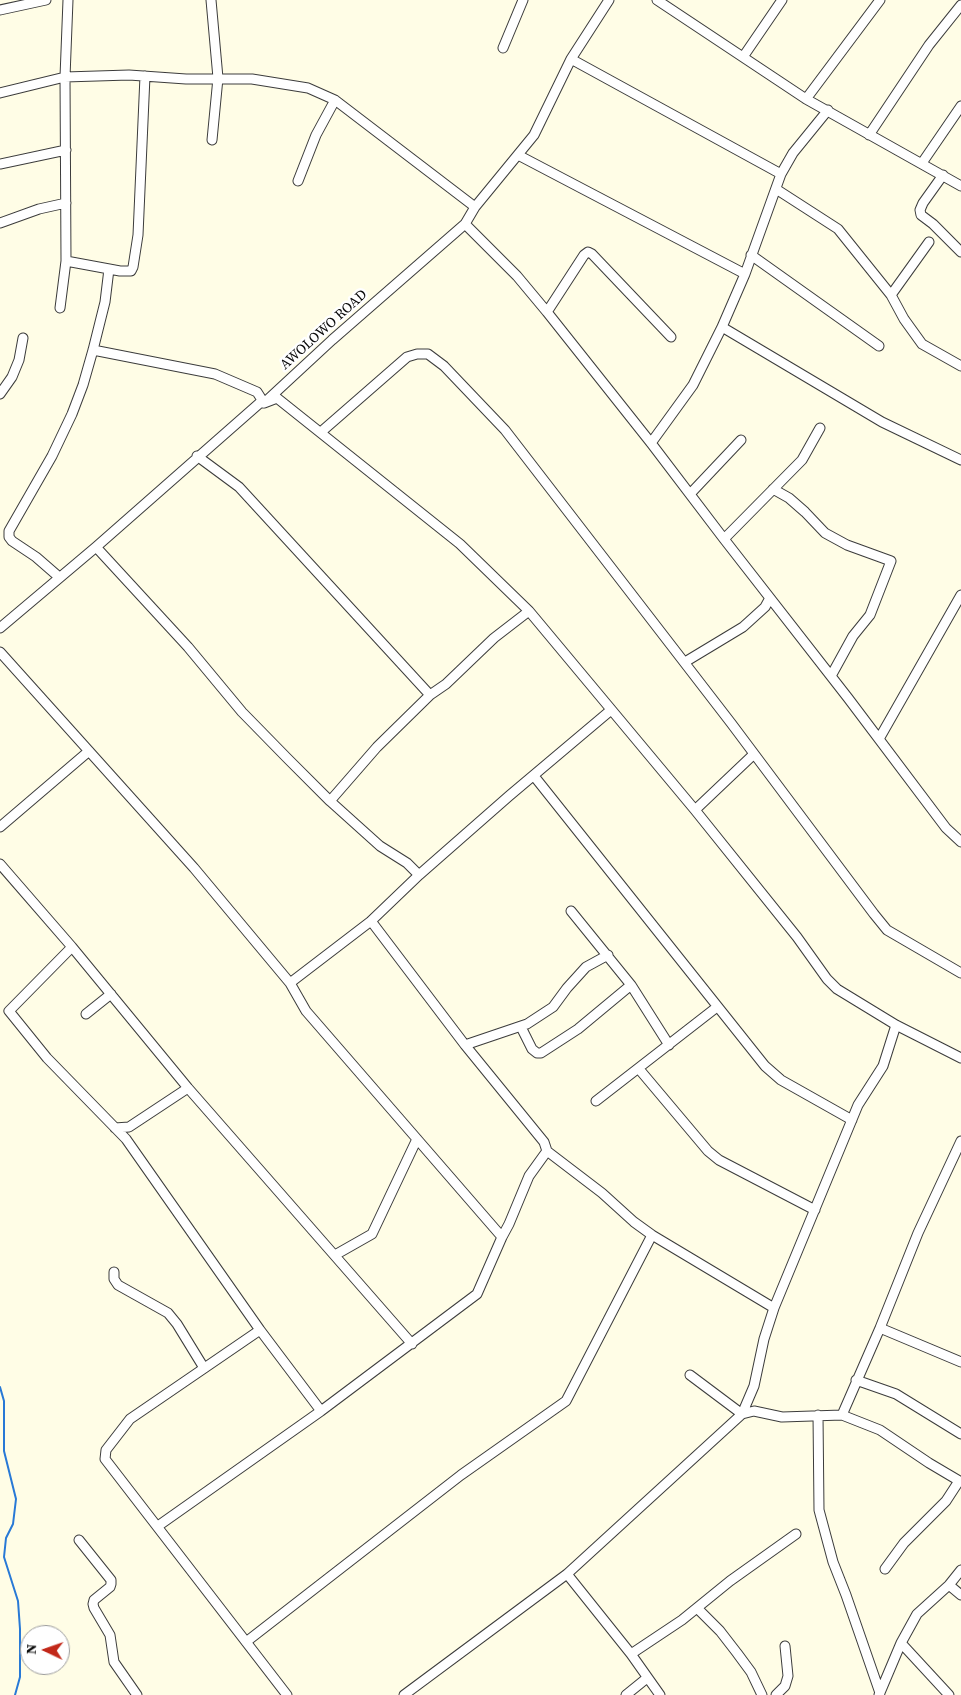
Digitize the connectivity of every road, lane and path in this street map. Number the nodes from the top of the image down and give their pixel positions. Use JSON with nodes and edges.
{"nodes":[{"id":1,"x":46,"y":0,"type":"edge"},
{"id":2,"x":68,"y":0,"type":"edge"},
{"id":3,"x":211,"y":0,"type":"edge"},
{"id":4,"x":523,"y":0,"type":"edge"},
{"id":5,"x":609,"y":0,"type":"edge"},
{"id":6,"x":657,"y":0,"type":"edge"},
{"id":7,"x":782,"y":0,"type":"edge"},
{"id":8,"x":880,"y":0,"type":"edge"},
{"id":9,"x":961,"y":5,"type":"edge"},
{"id":10,"x":0,"y":10,"type":"edge"},
{"id":11,"x":503,"y":48,"type":"dead end"},
{"id":12,"x":743,"y":57,"type":"junction"},
{"id":13,"x":571,"y":59,"type":"junction"},
{"id":14,"x":145,"y":76,"type":"junction"},
{"id":15,"x":65,"y":77,"type":"junction"},
{"id":16,"x":218,"y":78,"type":"junction"},
{"id":17,"x":0,"y":93,"type":"edge"},
{"id":18,"x":806,"y":99,"type":"junction"},
{"id":19,"x":335,"y":100,"type":"junction"},
{"id":20,"x":961,"y":106,"type":"edge"},
{"id":21,"x":828,"y":110,"type":"junction"},
{"id":22,"x":869,"y":135,"type":"junction"},
{"id":23,"x":212,"y":140,"type":"dead end"},
{"id":24,"x":66,"y":150,"type":"junction"},
{"id":25,"x":518,"y":156,"type":"junction"},
{"id":26,"x":922,"y":163,"type":"junction"},
{"id":27,"x":0,"y":164,"type":"edge"},
{"id":28,"x":781,"y":174,"type":"junction"},
{"id":29,"x":943,"y":175,"type":"junction"},
{"id":30,"x":298,"y":181,"type":"dead end"},
{"id":31,"x":961,"y":186,"type":"edge"},
{"id":32,"x":776,"y":189,"type":"junction"},
{"id":33,"x":66,"y":204,"type":"junction"},
{"id":34,"x":475,"y":207,"type":"junction"},
{"id":35,"x":0,"y":223,"type":"edge"},
{"id":36,"x":464,"y":224,"type":"junction"},
{"id":37,"x":930,"y":242,"type":"dead end"},
{"id":38,"x":961,"y":252,"type":"edge"},
{"id":39,"x":752,"y":255,"type":"junction"},
{"id":40,"x":66,"y":261,"type":"junction"},
{"id":41,"x":109,"y":270,"type":"junction"},
{"id":42,"x":745,"y":274,"type":"junction"},
{"id":43,"x":891,"y":295,"type":"junction"},
{"id":44,"x":60,"y":308,"type":"dead end"},
{"id":45,"x":547,"y":312,"type":"junction"},
{"id":46,"x":722,"y":327,"type":"junction"},
{"id":47,"x":671,"y":337,"type":"dead end"},
{"id":48,"x":23,"y":338,"type":"dead end"},
{"id":49,"x":879,"y":346,"type":"dead end"},
{"id":50,"x":93,"y":350,"type":"junction"},
{"id":51,"x":961,"y":366,"type":"edge"},
{"id":52,"x":0,"y":394,"type":"edge"},
{"id":53,"x":264,"y":403,"type":"junction"},
{"id":54,"x":820,"y":428,"type":"dead end"},
{"id":55,"x":320,"y":432,"type":"junction"},
{"id":56,"x":741,"y":440,"type":"dead end"},
{"id":57,"x":651,"y":443,"type":"junction"},
{"id":58,"x":197,"y":456,"type":"junction"},
{"id":59,"x":961,"y":460,"type":"edge"},
{"id":60,"x":773,"y":489,"type":"junction"},
{"id":61,"x":690,"y":494,"type":"junction"},
{"id":62,"x":724,"y":539,"type":"junction"},
{"id":63,"x":96,"y":547,"type":"junction"},
{"id":64,"x":59,"y":577,"type":"junction"},
{"id":65,"x":961,"y":595,"type":"edge"},
{"id":66,"x":770,"y":598,"type":"junction"},
{"id":67,"x":765,"y":607,"type":"junction"},
{"id":68,"x":529,"y":611,"type":"junction"},
{"id":69,"x":782,"y":613,"type":"junction"},
{"id":70,"x":0,"y":628,"type":"edge"},
{"id":71,"x":0,"y":652,"type":"edge"},
{"id":72,"x":685,"y":662,"type":"junction"},
{"id":73,"x":831,"y":676,"type":"junction"},
{"id":74,"x":430,"y":695,"type":"junction"},
{"id":75,"x":611,"y":710,"type":"junction"},
{"id":76,"x":879,"y":739,"type":"junction"},
{"id":77,"x":89,"y":751,"type":"junction"},
{"id":78,"x":754,"y":754,"type":"junction"},
{"id":79,"x":534,"y":776,"type":"junction"},
{"id":80,"x":330,"y":801,"type":"junction"},
{"id":81,"x":695,"y":810,"type":"junction"},
{"id":82,"x":0,"y":826,"type":"edge"},
{"id":83,"x":961,"y":842,"type":"edge"},
{"id":84,"x":0,"y":864,"type":"edge"},
{"id":85,"x":419,"y":875,"type":"junction"},
{"id":86,"x":571,"y":911,"type":"dead end"},
{"id":87,"x":371,"y":921,"type":"junction"},
{"id":88,"x":72,"y":947,"type":"junction"},
{"id":89,"x":608,"y":955,"type":"junction"},
{"id":90,"x":961,"y":973,"type":"edge"},
{"id":91,"x":290,"y":983,"type":"junction"},
{"id":92,"x":631,"y":984,"type":"junction"},
{"id":93,"x":111,"y":994,"type":"junction"},
{"id":94,"x":717,"y":1007,"type":"junction"},
{"id":95,"x":86,"y":1014,"type":"dead end"},
{"id":96,"x":896,"y":1025,"type":"junction"},
{"id":97,"x":521,"y":1027,"type":"junction"},
{"id":98,"x":465,"y":1045,"type":"junction"},
{"id":99,"x":669,"y":1045,"type":"junction"},
{"id":100,"x":961,"y":1058,"type":"edge"},
{"id":101,"x":639,"y":1069,"type":"junction"},
{"id":102,"x":188,"y":1088,"type":"junction"},
{"id":103,"x":596,"y":1101,"type":"dead end"},
{"id":104,"x":852,"y":1120,"type":"junction"},
{"id":105,"x":129,"y":1127,"type":"junction"},
{"id":106,"x":115,"y":1128,"type":"junction"},
{"id":107,"x":126,"y":1139,"type":"junction"},
{"id":108,"x":417,"y":1139,"type":"junction"},
{"id":109,"x":961,"y":1141,"type":"edge"},
{"id":110,"x":547,"y":1151,"type":"junction"},
{"id":111,"x":816,"y":1210,"type":"junction"},
{"id":112,"x":652,"y":1235,"type":"junction"},
{"id":113,"x":502,"y":1237,"type":"junction"},
{"id":114,"x":335,"y":1255,"type":"junction"},
{"id":115,"x":114,"y":1272,"type":"dead end"},
{"id":116,"x":774,"y":1308,"type":"junction"},
{"id":117,"x":880,"y":1328,"type":"junction"},
{"id":118,"x":260,"y":1330,"type":"junction"},
{"id":119,"x":412,"y":1344,"type":"junction"},
{"id":120,"x":961,"y":1362,"type":"edge"},
{"id":121,"x":204,"y":1368,"type":"junction"},
{"id":122,"x":690,"y":1376,"type":"dead end"},
{"id":123,"x":856,"y":1380,"type":"junction"},
{"id":124,"x":321,"y":1412,"type":"junction"},
{"id":125,"x":742,"y":1414,"type":"junction"},
{"id":126,"x":818,"y":1415,"type":"junction"},
{"id":127,"x":842,"y":1415,"type":"junction"},
{"id":128,"x":961,"y":1434,"type":"edge"},
{"id":129,"x":960,"y":1481,"type":"edge"},
{"id":130,"x":158,"y":1526,"type":"junction"},
{"id":131,"x":796,"y":1534,"type":"dead end"},
{"id":132,"x":79,"y":1540,"type":"dead end"},
{"id":133,"x":885,"y":1569,"type":"dead end"},
{"id":134,"x":961,"y":1570,"type":"edge"},
{"id":135,"x":567,"y":1574,"type":"junction"},
{"id":136,"x":949,"y":1585,"type":"junction"},
{"id":137,"x":961,"y":1595,"type":"edge"},
{"id":138,"x":697,"y":1608,"type":"junction"},
{"id":139,"x":246,"y":1642,"type":"junction"},
{"id":140,"x":901,"y":1643,"type":"junction"},
{"id":141,"x":785,"y":1646,"type":"dead end"},
{"id":142,"x":631,"y":1654,"type":"junction"},
{"id":143,"x":647,"y":1678,"type":"junction"},
{"id":144,"x":879,"y":1694,"type":"edge"},
{"id":145,"x":137,"y":1695,"type":"edge"},
{"id":146,"x":286,"y":1695,"type":"edge"},
{"id":147,"x":404,"y":1695,"type":"edge"},
{"id":148,"x":626,"y":1695,"type":"edge"},
{"id":149,"x":660,"y":1695,"type":"edge"},
{"id":150,"x":762,"y":1695,"type":"edge"},
{"id":151,"x":776,"y":1695,"type":"edge"},
{"id":152,"x":949,"y":1695,"type":"edge"}],
"edges":[{"from":1,"to":10,"type":"street"},
{"from":2,"to":15,"type":"street"},
{"from":3,"to":16,"type":"street"},
{"from":4,"to":11,"type":"street"},
{"from":5,"to":13,"type":"street","name":"AWOLOWO ROAD"},
{"from":6,"to":12,"type":"street"},
{"from":7,"to":12,"type":"street"},
{"from":8,"to":18,"type":"street"},
{"from":9,"to":22,"type":"street"},
{"from":12,"to":18,"type":"street"},
{"from":13,"to":25,"type":"street","name":"AWOLOWO ROAD"},
{"from":13,"to":28,"type":"street"},
{"from":14,"to":15,"type":"street"},
{"from":14,"to":16,"type":"street"},
{"from":14,"to":41,"type":"street"},
{"from":15,"to":17,"type":"street"},
{"from":15,"to":24,"type":"street"},
{"from":16,"to":19,"type":"street"},
{"from":16,"to":23,"type":"street"},
{"from":18,"to":21,"type":"street"},
{"from":19,"to":30,"type":"street"},
{"from":19,"to":34,"type":"street"},
{"from":20,"to":26,"type":"street"},
{"from":21,"to":22,"type":"street"},
{"from":21,"to":28,"type":"street"},
{"from":22,"to":26,"type":"street"},
{"from":24,"to":27,"type":"street"},
{"from":24,"to":33,"type":"street"},
{"from":25,"to":34,"type":"street","name":"AWOLOWO ROAD"},
{"from":25,"to":42,"type":"street"},
{"from":26,"to":29,"type":"street"},
{"from":28,"to":32,"type":"street"},
{"from":29,"to":31,"type":"street"},
{"from":29,"to":38,"type":"street"},
{"from":32,"to":39,"type":"street"},
{"from":32,"to":43,"type":"street"},
{"from":33,"to":35,"type":"street"},
{"from":33,"to":40,"type":"street"},
{"from":34,"to":36,"type":"street","name":"AWOLOWO ROAD"},
{"from":36,"to":45,"type":"street"},
{"from":36,"to":53,"type":"street","name":"AWOLOWO ROAD"},
{"from":37,"to":43,"type":"street"},
{"from":39,"to":42,"type":"street"},
{"from":39,"to":49,"type":"street"},
{"from":40,"to":41,"type":"street"},
{"from":40,"to":44,"type":"street"},
{"from":41,"to":50,"type":"street"},
{"from":42,"to":46,"type":"street"},
{"from":43,"to":51,"type":"street"},
{"from":45,"to":47,"type":"street"},
{"from":45,"to":57,"type":"street"},
{"from":46,"to":57,"type":"street"},
{"from":46,"to":59,"type":"street"},
{"from":48,"to":52,"type":"street"},
{"from":50,"to":53,"type":"street"},
{"from":50,"to":64,"type":"street"},
{"from":53,"to":55,"type":"street"},
{"from":53,"to":58,"type":"street","name":"AWOLOWO ROAD"},
{"from":54,"to":60,"type":"street"},
{"from":55,"to":68,"type":"street"},
{"from":55,"to":72,"type":"street"},
{"from":56,"to":61,"type":"street"},
{"from":57,"to":61,"type":"street"},
{"from":58,"to":63,"type":"street","name":"AWOLOWO ROAD"},
{"from":58,"to":74,"type":"street"},
{"from":60,"to":62,"type":"street"},
{"from":60,"to":73,"type":"street"},
{"from":61,"to":62,"type":"street"},
{"from":62,"to":66,"type":"street"},
{"from":63,"to":64,"type":"street","name":"AWOLOWO ROAD"},
{"from":63,"to":80,"type":"street"},
{"from":64,"to":70,"type":"street","name":"AWOLOWO ROAD"},
{"from":65,"to":76,"type":"street"},
{"from":66,"to":67,"type":"street"},
{"from":66,"to":69,"type":"street"},
{"from":67,"to":69,"type":"street"},
{"from":67,"to":72,"type":"street"},
{"from":68,"to":74,"type":"street"},
{"from":68,"to":75,"type":"street"},
{"from":69,"to":73,"type":"street"},
{"from":71,"to":77,"type":"street"},
{"from":72,"to":78,"type":"street"},
{"from":73,"to":76,"type":"street"},
{"from":74,"to":80,"type":"street"},
{"from":75,"to":79,"type":"street"},
{"from":75,"to":81,"type":"street"},
{"from":76,"to":83,"type":"street"},
{"from":77,"to":82,"type":"street"},
{"from":77,"to":91,"type":"street"},
{"from":78,"to":81,"type":"street"},
{"from":78,"to":90,"type":"street"},
{"from":79,"to":85,"type":"street"},
{"from":79,"to":94,"type":"street"},
{"from":80,"to":85,"type":"street"},
{"from":81,"to":96,"type":"street"},
{"from":84,"to":88,"type":"street"},
{"from":85,"to":87,"type":"street"},
{"from":86,"to":89,"type":"street"},
{"from":87,"to":91,"type":"street"},
{"from":87,"to":98,"type":"street"},
{"from":88,"to":93,"type":"street"},
{"from":88,"to":106,"type":"street"},
{"from":89,"to":92,"type":"street"},
{"from":89,"to":97,"type":"street"},
{"from":91,"to":108,"type":"street"},
{"from":92,"to":97,"type":"street"},
{"from":92,"to":99,"type":"street"},
{"from":93,"to":95,"type":"street"},
{"from":93,"to":102,"type":"street"},
{"from":94,"to":99,"type":"street"},
{"from":94,"to":104,"type":"street"},
{"from":96,"to":100,"type":"street"},
{"from":96,"to":104,"type":"street"},
{"from":97,"to":98,"type":"street"},
{"from":98,"to":110,"type":"street"},
{"from":99,"to":101,"type":"street"},
{"from":101,"to":103,"type":"street"},
{"from":101,"to":111,"type":"street"},
{"from":102,"to":105,"type":"street"},
{"from":102,"to":114,"type":"street"},
{"from":104,"to":111,"type":"street"},
{"from":105,"to":106,"type":"street"},
{"from":105,"to":107,"type":"street"},
{"from":106,"to":107,"type":"street"},
{"from":107,"to":118,"type":"street"},
{"from":108,"to":113,"type":"street"},
{"from":108,"to":114,"type":"street"},
{"from":109,"to":117,"type":"street"},
{"from":110,"to":112,"type":"street"},
{"from":110,"to":113,"type":"street"},
{"from":111,"to":116,"type":"street"},
{"from":112,"to":116,"type":"street"},
{"from":112,"to":139,"type":"street"},
{"from":113,"to":119,"type":"street"},
{"from":114,"to":119,"type":"street"},
{"from":115,"to":121,"type":"street"},
{"from":116,"to":125,"type":"street"},
{"from":117,"to":120,"type":"street"},
{"from":117,"to":123,"type":"street"},
{"from":118,"to":121,"type":"street"},
{"from":118,"to":124,"type":"street"},
{"from":119,"to":124,"type":"street"},
{"from":121,"to":130,"type":"street"},
{"from":122,"to":125,"type":"street"},
{"from":123,"to":127,"type":"street"},
{"from":123,"to":128,"type":"street"},
{"from":124,"to":130,"type":"street"},
{"from":125,"to":126,"type":"street"},
{"from":125,"to":135,"type":"street"},
{"from":126,"to":127,"type":"street"},
{"from":126,"to":144,"type":"street"},
{"from":127,"to":129,"type":"street"},
{"from":129,"to":133,"type":"street"},
{"from":130,"to":139,"type":"street"},
{"from":131,"to":138,"type":"street"},
{"from":132,"to":145,"type":"street"},
{"from":134,"to":136,"type":"street"},
{"from":135,"to":142,"type":"street"},
{"from":135,"to":147,"type":"street"},
{"from":136,"to":137,"type":"street"},
{"from":136,"to":140,"type":"street"},
{"from":138,"to":142,"type":"street"},
{"from":138,"to":150,"type":"street"},
{"from":139,"to":146,"type":"street"},
{"from":140,"to":144,"type":"street"},
{"from":140,"to":152,"type":"street"},
{"from":141,"to":151,"type":"street"},
{"from":142,"to":143,"type":"street"},
{"from":143,"to":148,"type":"street"},
{"from":143,"to":149,"type":"street"}]}
